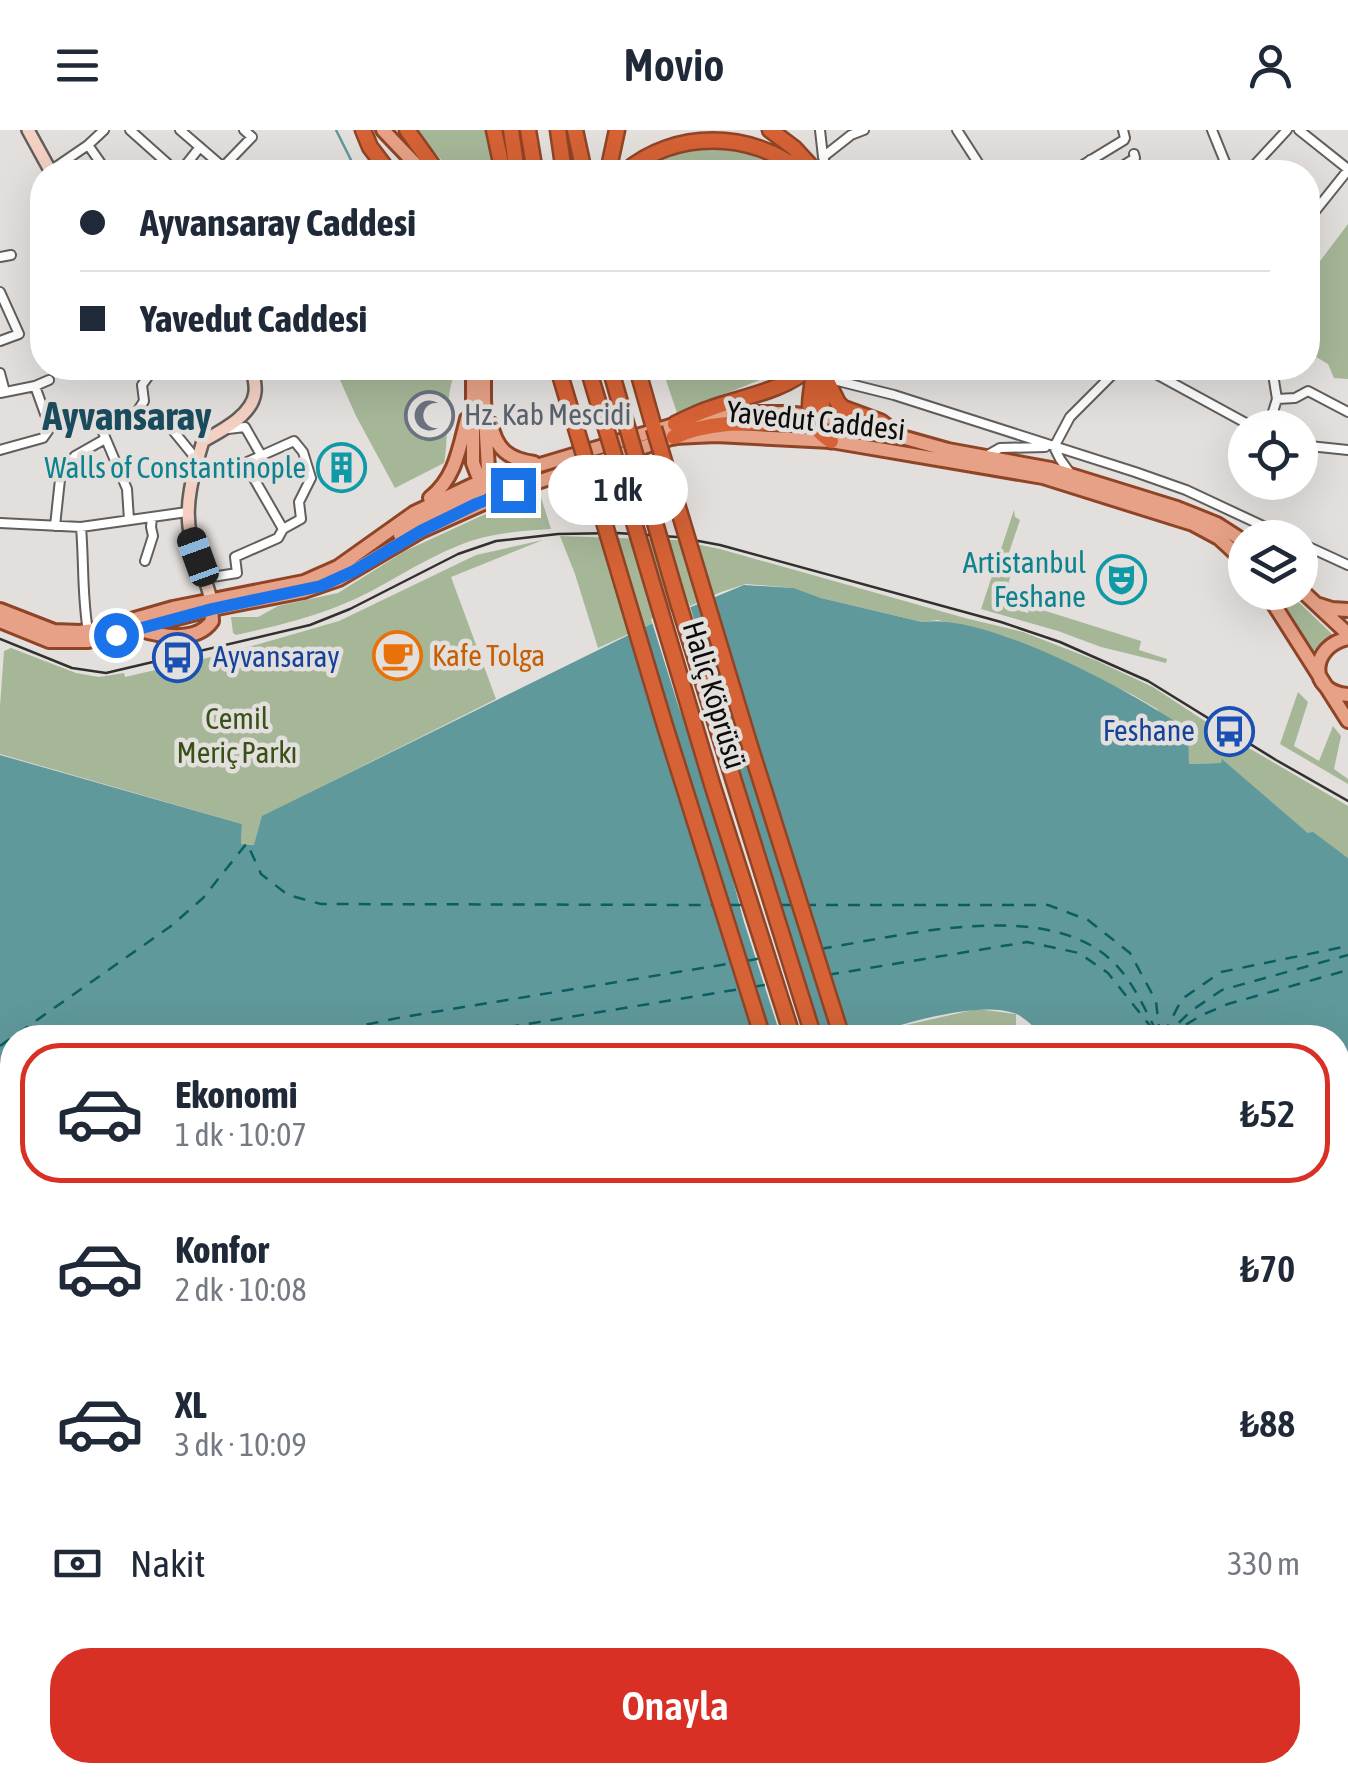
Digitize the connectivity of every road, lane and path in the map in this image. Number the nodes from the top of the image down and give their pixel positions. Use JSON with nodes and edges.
{"nodes":[{"id":1,"x":28,"y":130,"type":"edge"},
{"id":2,"x":104,"y":130,"type":"edge"},
{"id":3,"x":130,"y":130,"type":"edge"},
{"id":4,"x":180,"y":130,"type":"edge"},
{"id":5,"x":244,"y":130,"type":"edge"},
{"id":6,"x":364,"y":130,"type":"edge"},
{"id":7,"x":383,"y":130,"type":"edge"},
{"id":8,"x":398,"y":130,"type":"edge"},
{"id":9,"x":406,"y":130,"type":"edge"},
{"id":10,"x":496,"y":130,"type":"edge"},
{"id":11,"x":511,"y":130,"type":"edge"},
{"id":12,"x":528,"y":130,"type":"edge"},
{"id":13,"x":558,"y":130,"type":"edge"},
{"id":14,"x":575,"y":130,"type":"edge"},
{"id":15,"x":617,"y":130,"type":"edge"},
{"id":16,"x":770,"y":130,"type":"edge"},
{"id":17,"x":820,"y":130,"type":"edge"},
{"id":18,"x":864,"y":130,"type":"edge"},
{"id":19,"x":957,"y":130,"type":"edge"},
{"id":20,"x":1122,"y":130,"type":"edge"},
{"id":21,"x":1212,"y":130,"type":"edge"},
{"id":22,"x":1288,"y":130,"type":"edge"},
{"id":23,"x":1299,"y":130,"type":"edge"},
{"id":24,"x":1319,"y":130,"type":"edge"},
{"id":25,"x":1311,"y":138,"type":"junction"},
{"id":26,"x":88,"y":146,"type":"junction"},
{"id":27,"x":200,"y":148,"type":"junction"},
{"id":28,"x":1134,"y":154,"type":"dead end"},
{"id":29,"x":823,"y":157,"type":"junction"},
{"id":30,"x":44,"y":160,"type":"edge"},
{"id":31,"x":68,"y":160,"type":"edge"},
{"id":32,"x":98,"y":160,"type":"edge"},
{"id":33,"x":164,"y":160,"type":"edge"},
{"id":34,"x":189,"y":160,"type":"edge"},
{"id":35,"x":212,"y":160,"type":"edge"},
{"id":36,"x":231,"y":160,"type":"edge"},
{"id":37,"x":380,"y":160,"type":"edge"},
{"id":38,"x":419,"y":160,"type":"edge"},
{"id":39,"x":423,"y":160,"type":"edge"},
{"id":40,"x":425,"y":160,"type":"edge"},
{"id":41,"x":502,"y":160,"type":"edge"},
{"id":42,"x":515,"y":160,"type":"edge"},
{"id":43,"x":534,"y":160,"type":"edge"},
{"id":44,"x":562,"y":160,"type":"edge"},
{"id":45,"x":581,"y":160,"type":"edge"},
{"id":46,"x":611,"y":160,"type":"edge"},
{"id":47,"x":637,"y":160,"type":"edge"},
{"id":48,"x":789,"y":160,"type":"edge"},
{"id":49,"x":805,"y":160,"type":"edge"},
{"id":50,"x":824,"y":160,"type":"edge"},
{"id":51,"x":976,"y":160,"type":"edge"},
{"id":52,"x":1090,"y":160,"type":"edge"},
{"id":53,"x":1132,"y":160,"type":"edge"},
{"id":54,"x":1223,"y":160,"type":"edge"},
{"id":55,"x":1259,"y":160,"type":"edge"},
{"id":56,"x":1348,"y":169,"type":"edge"},
{"id":57,"x":1320,"y":205,"type":"edge"},
{"id":58,"x":10,"y":254,"type":"dead end"},
{"id":59,"x":0,"y":257,"type":"edge"},
{"id":60,"x":0,"y":292,"type":"edge"},
{"id":61,"x":6,"y":303,"type":"edge"},
{"id":62,"x":0,"y":341,"type":"edge"},
{"id":63,"x":0,"y":373,"type":"edge"},
{"id":64,"x":49,"y":380,"type":"dead end"},
{"id":65,"x":144,"y":380,"type":"edge"},
{"id":66,"x":253,"y":380,"type":"edge"},
{"id":67,"x":478,"y":380,"type":"edge"},
{"id":68,"x":482,"y":380,"type":"edge"},
{"id":69,"x":483,"y":380,"type":"edge"},
{"id":70,"x":562,"y":380,"type":"edge"},
{"id":71,"x":592,"y":380,"type":"edge"},
{"id":72,"x":613,"y":380,"type":"edge"},
{"id":73,"x":642,"y":380,"type":"edge"},
{"id":74,"x":790,"y":380,"type":"edge"},
{"id":75,"x":817,"y":380,"type":"edge"},
{"id":76,"x":824,"y":380,"type":"edge"},
{"id":77,"x":847,"y":380,"type":"edge"},
{"id":78,"x":1107,"y":380,"type":"edge"},
{"id":79,"x":1167,"y":380,"type":"edge"},
{"id":80,"x":1274,"y":380,"type":"edge"},
{"id":81,"x":35,"y":386,"type":"junction"},
{"id":82,"x":3,"y":393,"type":"edge"},
{"id":83,"x":474,"y":398,"type":"junction"},
{"id":84,"x":1277,"y":400,"type":"junction"},
{"id":85,"x":1274,"y":410,"type":"edge"},
{"id":86,"x":94,"y":411,"type":"junction"},
{"id":87,"x":1348,"y":412,"type":"edge"},
{"id":88,"x":1228,"y":413,"type":"edge"},
{"id":89,"x":814,"y":418,"type":"junction"},
{"id":90,"x":46,"y":421,"type":"junction"},
{"id":91,"x":131,"y":421,"type":"junction"},
{"id":92,"x":222,"y":430,"type":"junction"},
{"id":93,"x":675,"y":431,"type":"junction"},
{"id":94,"x":900,"y":437,"type":"junction"},
{"id":95,"x":106,"y":440,"type":"junction"},
{"id":96,"x":830,"y":441,"type":"junction"},
{"id":97,"x":1054,"y":447,"type":"junction"},
{"id":98,"x":1318,"y":447,"type":"edge"},
{"id":99,"x":0,"y":450,"type":"edge"},
{"id":100,"x":1348,"y":450,"type":"edge"},
{"id":101,"x":261,"y":456,"type":"junction"},
{"id":102,"x":985,"y":457,"type":"junction"},
{"id":103,"x":198,"y":460,"type":"junction"},
{"id":104,"x":546,"y":463,"type":"junction"},
{"id":105,"x":1072,"y":476,"type":"junction"},
{"id":106,"x":486,"y":480,"type":"junction"},
{"id":107,"x":513,"y":490,"type":"junction"},
{"id":108,"x":187,"y":512,"type":"junction"},
{"id":109,"x":414,"y":513,"type":"junction"},
{"id":110,"x":152,"y":517,"type":"junction"},
{"id":111,"x":129,"y":520,"type":"junction"},
{"id":112,"x":1250,"y":520,"type":"edge"},
{"id":113,"x":0,"y":523,"type":"edge"},
{"id":114,"x":56,"y":526,"type":"junction"},
{"id":115,"x":81,"y":526,"type":"junction"},
{"id":116,"x":284,"y":529,"type":"junction"},
{"id":117,"x":1228,"y":532,"type":"edge"},
{"id":118,"x":1228,"y":546,"type":"edge"},
{"id":119,"x":1318,"y":551,"type":"edge"},
{"id":120,"x":382,"y":552,"type":"junction"},
{"id":121,"x":145,"y":561,"type":"dead end"},
{"id":122,"x":1348,"y":565,"type":"edge"},
{"id":123,"x":206,"y":578,"type":"junction"},
{"id":124,"x":212,"y":604,"type":"junction"},
{"id":125,"x":1318,"y":604,"type":"edge"},
{"id":126,"x":1318,"y":607,"type":"edge"},
{"id":127,"x":0,"y":610,"type":"edge"},
{"id":128,"x":1277,"y":610,"type":"edge"},
{"id":129,"x":1348,"y":610,"type":"edge"},
{"id":130,"x":0,"y":620,"type":"edge"},
{"id":131,"x":88,"y":631,"type":"junction"},
{"id":132,"x":1348,"y":636,"type":"edge"},
{"id":133,"x":1321,"y":682,"type":"junction"},
{"id":134,"x":1348,"y":695,"type":"edge"},
{"id":135,"x":1348,"y":721,"type":"edge"},
{"id":136,"x":759,"y":1025,"type":"edge"},
{"id":137,"x":788,"y":1025,"type":"edge"},
{"id":138,"x":810,"y":1025,"type":"edge"},
{"id":139,"x":838,"y":1025,"type":"edge"}],
"edges":[{"from":1,"to":30,"type":"street"},
{"from":2,"to":26,"type":"street"},
{"from":3,"to":33,"type":"street"},
{"from":4,"to":27,"type":"street"},
{"from":5,"to":36,"type":"street"},
{"from":6,"to":37,"type":"highway"},
{"from":7,"to":38,"type":"main road"},
{"from":8,"to":39,"type":"main road"},
{"from":9,"to":40,"type":"highway"},
{"from":10,"to":41,"type":"highway"},
{"from":11,"to":42,"type":"highway"},
{"from":12,"to":43,"type":"highway"},
{"from":13,"to":44,"type":"highway"},
{"from":14,"to":45,"type":"highway"},
{"from":15,"to":46,"type":"highway"},
{"from":16,"to":49,"type":"highway"},
{"from":17,"to":29,"type":"street"},
{"from":18,"to":29,"type":"street"},
{"from":19,"to":51,"type":"street"},
{"from":20,"to":52,"type":"street"},
{"from":21,"to":54,"type":"street"},
{"from":22,"to":55,"type":"street"},
{"from":23,"to":25,"type":"street"},
{"from":24,"to":25,"type":"street"},
{"from":25,"to":56,"type":"street"},
{"from":26,"to":31,"type":"street"},
{"from":26,"to":32,"type":"street"},
{"from":27,"to":34,"type":"street"},
{"from":27,"to":35,"type":"street"},
{"from":28,"to":53,"type":"street"},
{"from":29,"to":50,"type":"street"},
{"from":47,"to":48,"type":"highway"},
{"from":56,"to":57,"type":"street"},
{"from":58,"to":59,"type":"street"},
{"from":60,"to":61,"type":"street"},
{"from":61,"to":62,"type":"street"},
{"from":63,"to":82,"type":"street"},
{"from":64,"to":81,"type":"street"},
{"from":65,"to":91,"type":"street"},
{"from":66,"to":92,"type":"street"},
{"from":67,"to":83,"type":"main road"},
{"from":68,"to":106,"type":"main road"},
{"from":69,"to":104,"type":"main road"},
{"from":70,"to":136,"type":"highway","bridge":true},
{"from":71,"to":137,"type":"highway","name":"Haliç Köprüsü","bridge":true},
{"from":72,"to":138,"type":"highway","name":"Haliç Köprüsü","bridge":true},
{"from":73,"to":139,"type":"highway","bridge":true},
{"from":74,"to":93,"type":"highway"},
{"from":75,"to":89,"type":"highway"},
{"from":76,"to":94,"type":"highway"},
{"from":77,"to":97,"type":"street"},
{"from":78,"to":97,"type":"street"},
{"from":79,"to":88,"type":"street"},
{"from":80,"to":84,"type":"street"},
{"from":81,"to":82,"type":"street"},
{"from":81,"to":90,"type":"street"},
{"from":83,"to":106,"type":"main road"},
{"from":83,"to":109,"type":"main road"},
{"from":84,"to":85,"type":"street"},
{"from":84,"to":87,"type":"street"},
{"from":86,"to":90,"type":"street"},
{"from":86,"to":91,"type":"street"},
{"from":86,"to":95,"type":"street"},
{"from":89,"to":93,"type":"highway"},
{"from":89,"to":94,"type":"main road","name":"Yavedut Caddesi"},
{"from":89,"to":96,"type":"highway"},
{"from":90,"to":99,"type":"street"},
{"from":91,"to":103,"type":"street"},
{"from":92,"to":101,"type":"street"},
{"from":92,"to":103,"type":"street"},
{"from":93,"to":96,"type":"main road","name":"Yavedut Caddesi"},
{"from":93,"to":104,"type":"main road","name":"Yavedut Caddesi"},
{"from":93,"to":107,"type":"main road","name":"Yavedut Caddesi"},
{"from":94,"to":102,"type":"main road","name":"Yavedut Caddesi"},
{"from":95,"to":111,"type":"street"},
{"from":95,"to":114,"type":"street"},
{"from":96,"to":118,"type":"main road","name":"Yavedut Caddesi"},
{"from":97,"to":102,"type":"street"},
{"from":97,"to":105,"type":"street"},
{"from":97,"to":112,"type":"street"},
{"from":98,"to":100,"type":"street"},
{"from":101,"to":116,"type":"street"},
{"from":101,"to":116,"type":"street"},
{"from":102,"to":105,"type":"main road","name":"Yavedut Caddesi"},
{"from":103,"to":108,"type":"street"},
{"from":104,"to":106,"type":"main road","name":"Yavedut Caddesi"},
{"from":105,"to":117,"type":"main road","name":"Yavedut Caddesi"},
{"from":106,"to":107,"type":"main road"},
{"from":106,"to":109,"type":"main road"},
{"from":106,"to":120,"type":"main road"},
{"from":107,"to":120,"type":"main road","name":"Yavedut Caddesi"},
{"from":108,"to":110,"type":"street"},
{"from":108,"to":123,"type":"street"},
{"from":109,"to":124,"type":"main road"},
{"from":110,"to":111,"type":"street"},
{"from":110,"to":121,"type":"street"},
{"from":111,"to":115,"type":"street"},
{"from":113,"to":114,"type":"street"},
{"from":114,"to":115,"type":"street"},
{"from":115,"to":131,"type":"street"},
{"from":116,"to":123,"type":"street"},
{"from":119,"to":122,"type":"street"},
{"from":120,"to":124,"type":"main road"},
{"from":123,"to":124,"type":"street"},
{"from":124,"to":130,"type":"main road"},
{"from":124,"to":131,"type":"main road"},
{"from":125,"to":129,"type":"main road"},
{"from":126,"to":132,"type":"main road"},
{"from":127,"to":131,"type":"main road"},
{"from":128,"to":133,"type":"main road"},
{"from":132,"to":133,"type":"main road"},
{"from":133,"to":134,"type":"main road"},
{"from":133,"to":135,"type":"main road"}]}
